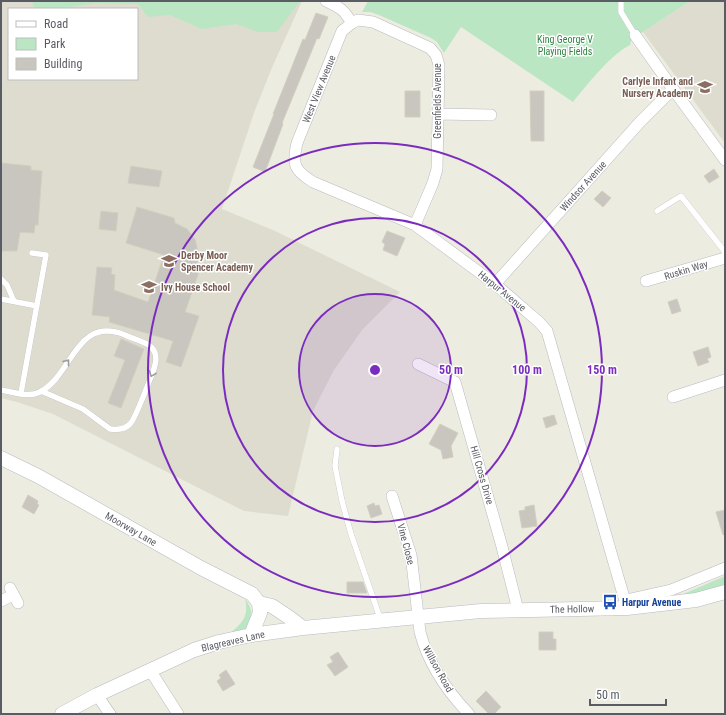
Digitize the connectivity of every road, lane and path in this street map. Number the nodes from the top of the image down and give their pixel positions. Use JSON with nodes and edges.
{"nodes":[{"id":1,"x":326,"y":1,"type":"edge"},
{"id":2,"x":621,"y":1,"type":"edge"},
{"id":3,"x":352,"y":23,"type":"junction"},
{"id":4,"x":636,"y":35,"type":"joint"},
{"id":5,"x":673,"y":89,"type":"junction"},
{"id":6,"x":438,"y":114,"type":"junction"},
{"id":7,"x":491,"y":115,"type":"dead end"},
{"id":8,"x":294,"y":158,"type":"joint"},
{"id":9,"x":725,"y":160,"type":"edge"},
{"id":10,"x":657,"y":211,"type":"dead end"},
{"id":11,"x":415,"y":225,"type":"junction"},
{"id":12,"x":725,"y":252,"type":"edge"},
{"id":13,"x":32,"y":253,"type":"dead end"},
{"id":14,"x":725,"y":258,"type":"edge"},
{"id":15,"x":1,"y":280,"type":"edge"},
{"id":16,"x":646,"y":281,"type":"dead end"},
{"id":17,"x":495,"y":284,"type":"junction"},
{"id":18,"x":1,"y":299,"type":"edge"},
{"id":19,"x":14,"y":301,"type":"junction"},
{"id":20,"x":37,"y":306,"type":"junction"},
{"id":21,"x":418,"y":364,"type":"dead end"},
{"id":22,"x":725,"y":380,"type":"edge"},
{"id":23,"x":1,"y":390,"type":"edge"},
{"id":24,"x":41,"y":391,"type":"junction"},
{"id":25,"x":21,"y":393,"type":"junction"},
{"id":26,"x":673,"y":397,"type":"dead end"},
{"id":27,"x":337,"y":449,"type":"dead end"},
{"id":28,"x":1,"y":458,"type":"edge"},
{"id":29,"x":392,"y":496,"type":"dead end"},
{"id":30,"x":725,"y":568,"type":"edge"},
{"id":31,"x":725,"y":592,"type":"edge"},
{"id":32,"x":13,"y":595,"type":"dead end"},
{"id":33,"x":1,"y":601,"type":"edge"},
{"id":34,"x":259,"y":603,"type":"junction"},
{"id":35,"x":626,"y":604,"type":"junction"},
{"id":36,"x":518,"y":610,"type":"junction"},
{"id":37,"x":419,"y":617,"type":"junction"},
{"id":38,"x":382,"y":621,"type":"junction"},
{"id":39,"x":303,"y":628,"type":"junction"},
{"id":40,"x":251,"y":636,"type":"junction"},
{"id":41,"x":150,"y":670,"type":"junction"},
{"id":42,"x":97,"y":695,"type":"junction"},
{"id":43,"x":62,"y":714,"type":"edge"},
{"id":44,"x":110,"y":714,"type":"edge"},
{"id":45,"x":178,"y":714,"type":"edge"},
{"id":46,"x":469,"y":714,"type":"edge"}],
"edges":[{"from":1,"to":3,"type":"street"},
{"from":2,"to":4,"type":"lane"},
{"from":3,"to":6,"type":"street","name":"Greenfields Avenue"},
{"from":3,"to":8,"type":"street","name":"West View Avenue"},
{"from":4,"to":5,"type":"street"},
{"from":5,"to":9,"type":"street"},
{"from":5,"to":17,"type":"street","name":"Windsor Avenue"},
{"from":6,"to":7,"type":"street"},
{"from":6,"to":11,"type":"street","name":"Greenfields Avenue"},
{"from":8,"to":11,"type":"street","name":"Harpur Avenue"},
{"from":10,"to":12,"type":"lane"},
{"from":11,"to":17,"type":"street","name":"Harpur Avenue"},
{"from":13,"to":20,"type":"lane"},
{"from":14,"to":16,"type":"street","name":"Ruskin Way"},
{"from":15,"to":19,"type":"lane"},
{"from":17,"to":35,"type":"street","name":"Harpur Avenue"},
{"from":18,"to":19,"type":"lane"},
{"from":19,"to":20,"type":"lane"},
{"from":20,"to":25,"type":"lane"},
{"from":21,"to":36,"type":"street","name":"Hill Cross Drive"},
{"from":22,"to":26,"type":"street"},
{"from":23,"to":25,"type":"lane"},
{"from":24,"to":24,"type":"lane","one_way":true},
{"from":24,"to":25,"type":"lane"},
{"from":27,"to":38,"type":"lane"},
{"from":28,"to":34,"type":"street","name":"Moorway Lane"},
{"from":29,"to":37,"type":"street","name":"Vine Close"},
{"from":30,"to":35,"type":"street"},
{"from":31,"to":35,"type":"street","name":"The Hollow"},
{"from":32,"to":33,"type":"street"},
{"from":34,"to":39,"type":"street","name":"Moorway Lane"},
{"from":34,"to":40,"type":"street"},
{"from":35,"to":36,"type":"street","name":"The Hollow"},
{"from":36,"to":37,"type":"street","name":"The Hollow"},
{"from":37,"to":38,"type":"street","name":"Blagreaves Lane"},
{"from":37,"to":46,"type":"street","name":"Willson Road"},
{"from":38,"to":39,"type":"street","name":"Blagreaves Lane"},
{"from":39,"to":40,"type":"street","name":"Blagreaves Lane"},
{"from":40,"to":41,"type":"street","name":"Blagreaves Lane"},
{"from":41,"to":42,"type":"street","name":"Blagreaves Lane"},
{"from":41,"to":45,"type":"street"},
{"from":42,"to":43,"type":"street","name":"Blagreaves Lane"},
{"from":42,"to":44,"type":"street"}]}
